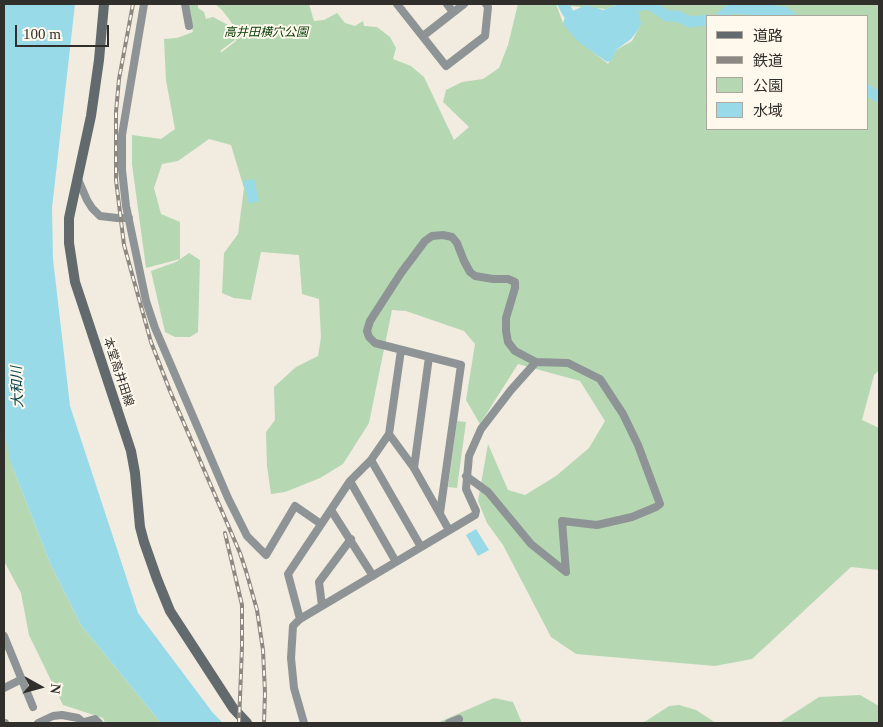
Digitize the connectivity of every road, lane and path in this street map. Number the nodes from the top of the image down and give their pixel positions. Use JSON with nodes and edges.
{"nodes":[{"id":1,"x":104,"y":4,"type":"edge"},
{"id":2,"x":144,"y":4,"type":"edge"},
{"id":3,"x":185,"y":4,"type":"edge"},
{"id":4,"x":397,"y":4,"type":"edge"},
{"id":5,"x":446,"y":4,"type":"edge"},
{"id":6,"x":464,"y":4,"type":"edge"},
{"id":7,"x":486,"y":4,"type":"edge"},
{"id":8,"x":453,"y":12,"type":"junction"},
{"id":9,"x":189,"y":26,"type":"dead end"},
{"id":10,"x":423,"y":36,"type":"junction"},
{"id":11,"x":78,"y":178,"type":"junction"},
{"id":12,"x":128,"y":218,"type":"junction"},
{"id":13,"x":401,"y":350,"type":"junction"},
{"id":14,"x":429,"y":357,"type":"junction"},
{"id":15,"x":536,"y":362,"type":"junction"},
{"id":16,"x":389,"y":434,"type":"junction"},
{"id":17,"x":371,"y":460,"type":"junction"},
{"id":18,"x":414,"y":468,"type":"junction"},
{"id":19,"x":466,"y":476,"type":"junction"},
{"id":20,"x":350,"y":481,"type":"junction"},
{"id":21,"x":331,"y":510,"type":"junction"},
{"id":22,"x":440,"y":513,"type":"junction"},
{"id":23,"x":322,"y":524,"type":"junction"},
{"id":24,"x":449,"y":530,"type":"junction"},
{"id":25,"x":350,"y":539,"type":"junction"},
{"id":26,"x":422,"y":547,"type":"junction"},
{"id":27,"x":396,"y":562,"type":"junction"},
{"id":28,"x":373,"y":576,"type":"junction"},
{"id":29,"x":322,"y":606,"type":"junction"},
{"id":30,"x":300,"y":619,"type":"junction"},
{"id":31,"x":4,"y":636,"type":"edge"},
{"id":32,"x":22,"y":679,"type":"junction"},
{"id":33,"x":4,"y":688,"type":"edge"},
{"id":34,"x":34,"y":707,"type":"dead end"},
{"id":35,"x":459,"y":719,"type":"dead end"},
{"id":36,"x":38,"y":723,"type":"edge"},
{"id":37,"x":84,"y":723,"type":"edge"},
{"id":38,"x":98,"y":723,"type":"edge"},
{"id":39,"x":247,"y":723,"type":"edge"},
{"id":40,"x":304,"y":723,"type":"edge"},
{"id":41,"x":449,"y":723,"type":"edge"}],
"edges":[{"from":1,"to":11,"type":"main road","name":"本堂高井田線"},
{"from":2,"to":12,"type":"street"},
{"from":3,"to":9,"type":"street"},
{"from":4,"to":10,"type":"street"},
{"from":5,"to":8,"type":"street"},
{"from":6,"to":8,"type":"street"},
{"from":7,"to":10,"type":"street"},
{"from":8,"to":10,"type":"street"},
{"from":11,"to":12,"type":"street"},
{"from":11,"to":39,"type":"main road","name":"本堂高井田線"},
{"from":12,"to":23,"type":"street"},
{"from":13,"to":14,"type":"street"},
{"from":13,"to":15,"type":"street"},
{"from":13,"to":16,"type":"street"},
{"from":14,"to":18,"type":"street"},
{"from":14,"to":22,"type":"street"},
{"from":15,"to":19,"type":"street"},
{"from":15,"to":19,"type":"street"},
{"from":16,"to":17,"type":"street"},
{"from":16,"to":18,"type":"street"},
{"from":17,"to":20,"type":"street"},
{"from":17,"to":26,"type":"street"},
{"from":18,"to":22,"type":"street"},
{"from":19,"to":24,"type":"street"},
{"from":20,"to":21,"type":"street"},
{"from":20,"to":27,"type":"street"},
{"from":21,"to":23,"type":"street"},
{"from":21,"to":25,"type":"street"},
{"from":22,"to":24,"type":"street"},
{"from":23,"to":30,"type":"street"},
{"from":24,"to":26,"type":"street"},
{"from":25,"to":28,"type":"street"},
{"from":25,"to":29,"type":"street"},
{"from":26,"to":27,"type":"street"},
{"from":27,"to":28,"type":"street"},
{"from":28,"to":29,"type":"street"},
{"from":29,"to":30,"type":"street"},
{"from":30,"to":40,"type":"street"},
{"from":31,"to":32,"type":"street"},
{"from":32,"to":33,"type":"street"},
{"from":32,"to":34,"type":"street"},
{"from":35,"to":41,"type":"street"},
{"from":36,"to":37,"type":"street"},
{"from":37,"to":38,"type":"street"}]}
